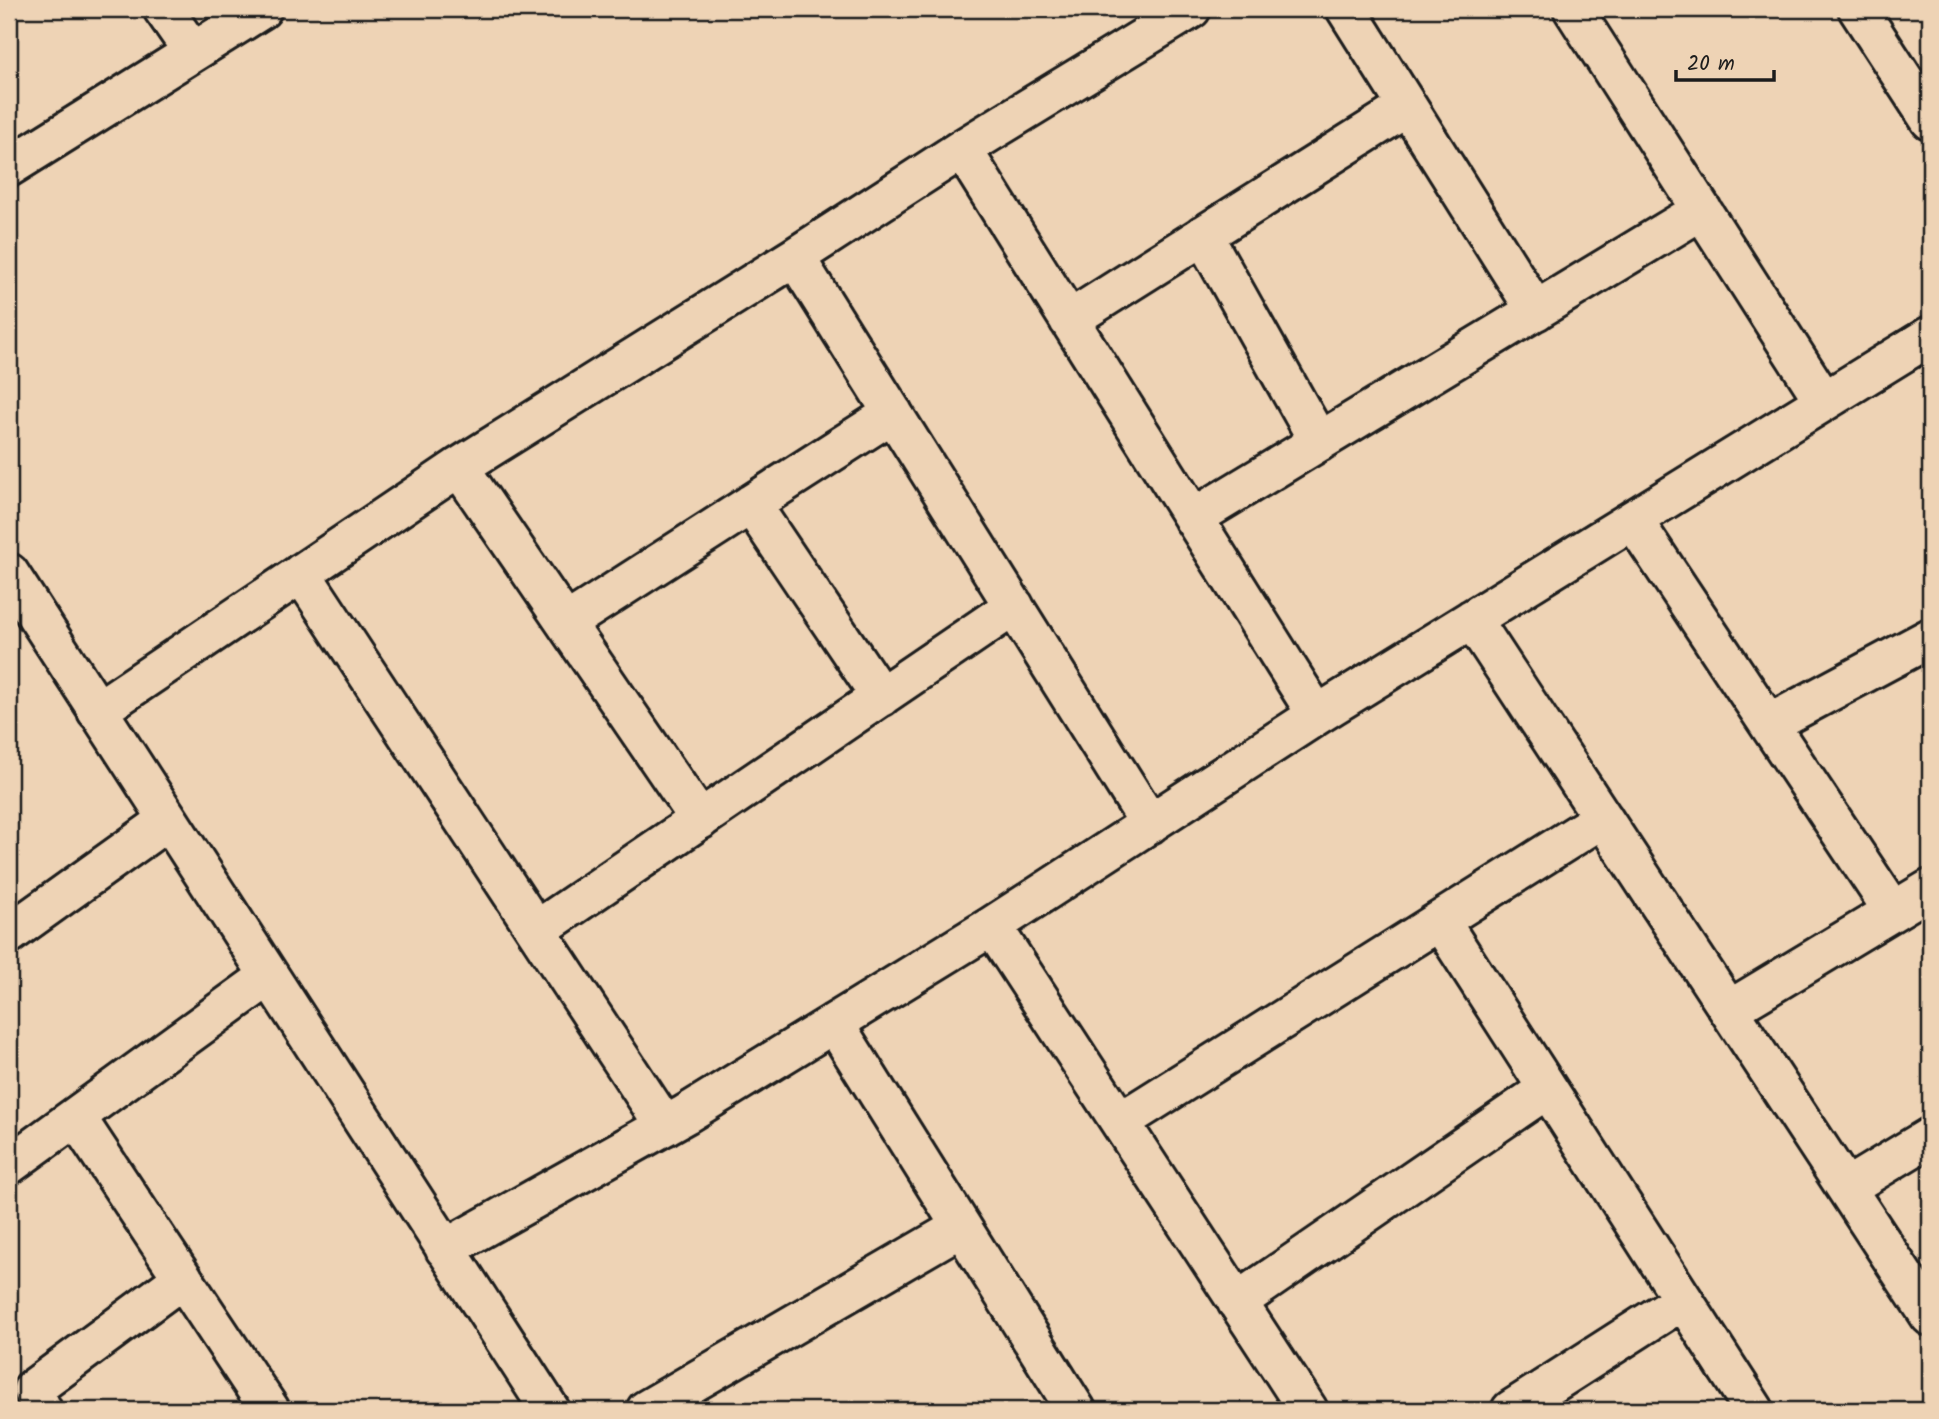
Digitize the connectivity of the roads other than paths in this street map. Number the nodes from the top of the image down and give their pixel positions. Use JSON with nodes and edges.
{"nodes":[{"id":1,"x":163,"y":9,"type":"edge"},
{"id":2,"x":262,"y":9,"type":"edge"},
{"id":3,"x":1191,"y":9,"type":"edge"},
{"id":4,"x":1346,"y":9,"type":"edge"},
{"id":5,"x":1573,"y":9,"type":"edge"},
{"id":6,"x":1858,"y":9,"type":"edge"},
{"id":7,"x":193,"y":52,"type":"junction"},
{"id":8,"x":1407,"y":107,"type":"junction"},
{"id":9,"x":1930,"y":120,"type":"edge"},
{"id":10,"x":962,"y":149,"type":"junction"},
{"id":11,"x":13,"y":155,"type":"edge"},
{"id":12,"x":1702,"y":210,"type":"junction"},
{"id":13,"x":1203,"y":235,"type":"junction"},
{"id":14,"x":794,"y":257,"type":"junction"},
{"id":15,"x":1536,"y":311,"type":"junction"},
{"id":16,"x":1069,"y":320,"type":"junction"},
{"id":17,"x":1930,"y":336,"type":"edge"},
{"id":18,"x":1824,"y":401,"type":"junction"},
{"id":19,"x":893,"y":413,"type":"junction"},
{"id":20,"x":1320,"y":442,"type":"junction"},
{"id":21,"x":459,"y":467,"type":"junction"},
{"id":22,"x":751,"y":503,"type":"junction"},
{"id":23,"x":1193,"y":519,"type":"junction"},
{"id":24,"x":1633,"y":520,"type":"junction"},
{"id":25,"x":9,"y":573,"type":"edge"},
{"id":26,"x":301,"y":573,"type":"junction"},
{"id":27,"x":1014,"y":606,"type":"junction"},
{"id":28,"x":1472,"y":619,"type":"junction"},
{"id":29,"x":566,"y":623,"type":"junction"},
{"id":30,"x":1930,"y":638,"type":"edge"},
{"id":31,"x":881,"y":697,"type":"junction"},
{"id":32,"x":97,"y":711,"type":"junction"},
{"id":33,"x":1317,"y":715,"type":"junction"},
{"id":34,"x":1769,"y":724,"type":"junction"},
{"id":35,"x":1603,"y":818,"type":"junction"},
{"id":36,"x":168,"y":820,"type":"junction"},
{"id":37,"x":700,"y":820,"type":"junction"},
{"id":38,"x":1150,"y":824,"type":"junction"},
{"id":39,"x":1930,"y":889,"type":"edge"},
{"id":40,"x":1893,"y":911,"type":"junction"},
{"id":41,"x":1440,"y":921,"type":"junction"},
{"id":42,"x":992,"y":926,"type":"junction"},
{"id":43,"x":537,"y":930,"type":"junction"},
{"id":44,"x":9,"y":934,"type":"edge"},
{"id":45,"x":269,"y":976,"type":"junction"},
{"id":46,"x":1729,"y":1010,"type":"junction"},
{"id":47,"x":834,"y":1023,"type":"junction"},
{"id":48,"x":1547,"y":1089,"type":"junction"},
{"id":49,"x":76,"y":1117,"type":"junction"},
{"id":50,"x":1120,"y":1122,"type":"junction"},
{"id":51,"x":665,"y":1126,"type":"junction"},
{"id":52,"x":1930,"y":1137,"type":"edge"},
{"id":53,"x":9,"y":1165,"type":"edge"},
{"id":54,"x":1846,"y":1188,"type":"junction"},
{"id":55,"x":961,"y":1227,"type":"junction"},
{"id":56,"x":445,"y":1249,"type":"junction"},
{"id":57,"x":183,"y":1278,"type":"junction"},
{"id":58,"x":1683,"y":1300,"type":"junction"},
{"id":59,"x":1237,"y":1302,"type":"junction"},
{"id":60,"x":1930,"y":1316,"type":"edge"},
{"id":61,"x":28,"y":1402,"type":"edge"},
{"id":62,"x":270,"y":1410,"type":"edge"},
{"id":63,"x":550,"y":1410,"type":"edge"},
{"id":64,"x":646,"y":1410,"type":"edge"},
{"id":65,"x":1076,"y":1410,"type":"edge"},
{"id":66,"x":1308,"y":1410,"type":"edge"},
{"id":67,"x":1511,"y":1410,"type":"edge"},
{"id":68,"x":1754,"y":1410,"type":"edge"}],
"edges":[{"from":1,"to":7,"type":"street"},
{"from":2,"to":7,"type":"street"},
{"from":3,"to":10,"type":"street"},
{"from":4,"to":8,"type":"street"},
{"from":5,"to":12,"type":"street"},
{"from":6,"to":9,"type":"street"},
{"from":7,"to":11,"type":"street"},
{"from":8,"to":13,"type":"street"},
{"from":8,"to":15,"type":"street"},
{"from":10,"to":14,"type":"street"},
{"from":10,"to":16,"type":"street"},
{"from":12,"to":15,"type":"street"},
{"from":12,"to":18,"type":"street"},
{"from":13,"to":16,"type":"street"},
{"from":13,"to":20,"type":"street"},
{"from":14,"to":19,"type":"street"},
{"from":14,"to":21,"type":"street"},
{"from":15,"to":20,"type":"street"},
{"from":16,"to":23,"type":"street"},
{"from":17,"to":18,"type":"street"},
{"from":18,"to":24,"type":"street"},
{"from":19,"to":22,"type":"street"},
{"from":19,"to":27,"type":"street"},
{"from":20,"to":23,"type":"street"},
{"from":21,"to":26,"type":"street"},
{"from":21,"to":29,"type":"street"},
{"from":22,"to":29,"type":"street"},
{"from":22,"to":31,"type":"street"},
{"from":23,"to":33,"type":"street"},
{"from":24,"to":28,"type":"street"},
{"from":24,"to":34,"type":"street"},
{"from":25,"to":32,"type":"street"},
{"from":26,"to":32,"type":"street"},
{"from":26,"to":43,"type":"street"},
{"from":27,"to":31,"type":"street"},
{"from":27,"to":38,"type":"street"},
{"from":28,"to":33,"type":"street"},
{"from":28,"to":35,"type":"street"},
{"from":29,"to":37,"type":"street"},
{"from":30,"to":34,"type":"street"},
{"from":31,"to":37,"type":"street"},
{"from":32,"to":36,"type":"street"},
{"from":33,"to":38,"type":"street"},
{"from":34,"to":40,"type":"street"},
{"from":35,"to":41,"type":"street"},
{"from":35,"to":46,"type":"street"},
{"from":36,"to":44,"type":"street"},
{"from":36,"to":45,"type":"street"},
{"from":37,"to":43,"type":"street"},
{"from":38,"to":42,"type":"street"},
{"from":39,"to":40,"type":"street"},
{"from":40,"to":46,"type":"street"},
{"from":41,"to":48,"type":"street"},
{"from":41,"to":50,"type":"street"},
{"from":42,"to":47,"type":"street"},
{"from":42,"to":50,"type":"street"},
{"from":43,"to":51,"type":"street"},
{"from":45,"to":49,"type":"street"},
{"from":45,"to":56,"type":"street"},
{"from":46,"to":54,"type":"street"},
{"from":47,"to":51,"type":"street"},
{"from":47,"to":55,"type":"street"},
{"from":48,"to":58,"type":"street"},
{"from":48,"to":59,"type":"street"},
{"from":49,"to":53,"type":"street"},
{"from":49,"to":57,"type":"street"},
{"from":50,"to":59,"type":"street"},
{"from":51,"to":56,"type":"street"},
{"from":52,"to":54,"type":"street"},
{"from":54,"to":60,"type":"street"},
{"from":55,"to":64,"type":"street"},
{"from":55,"to":65,"type":"street"},
{"from":56,"to":63,"type":"street"},
{"from":57,"to":61,"type":"street"},
{"from":57,"to":62,"type":"street"},
{"from":58,"to":67,"type":"street"},
{"from":58,"to":68,"type":"street"},
{"from":59,"to":66,"type":"street"}]}
